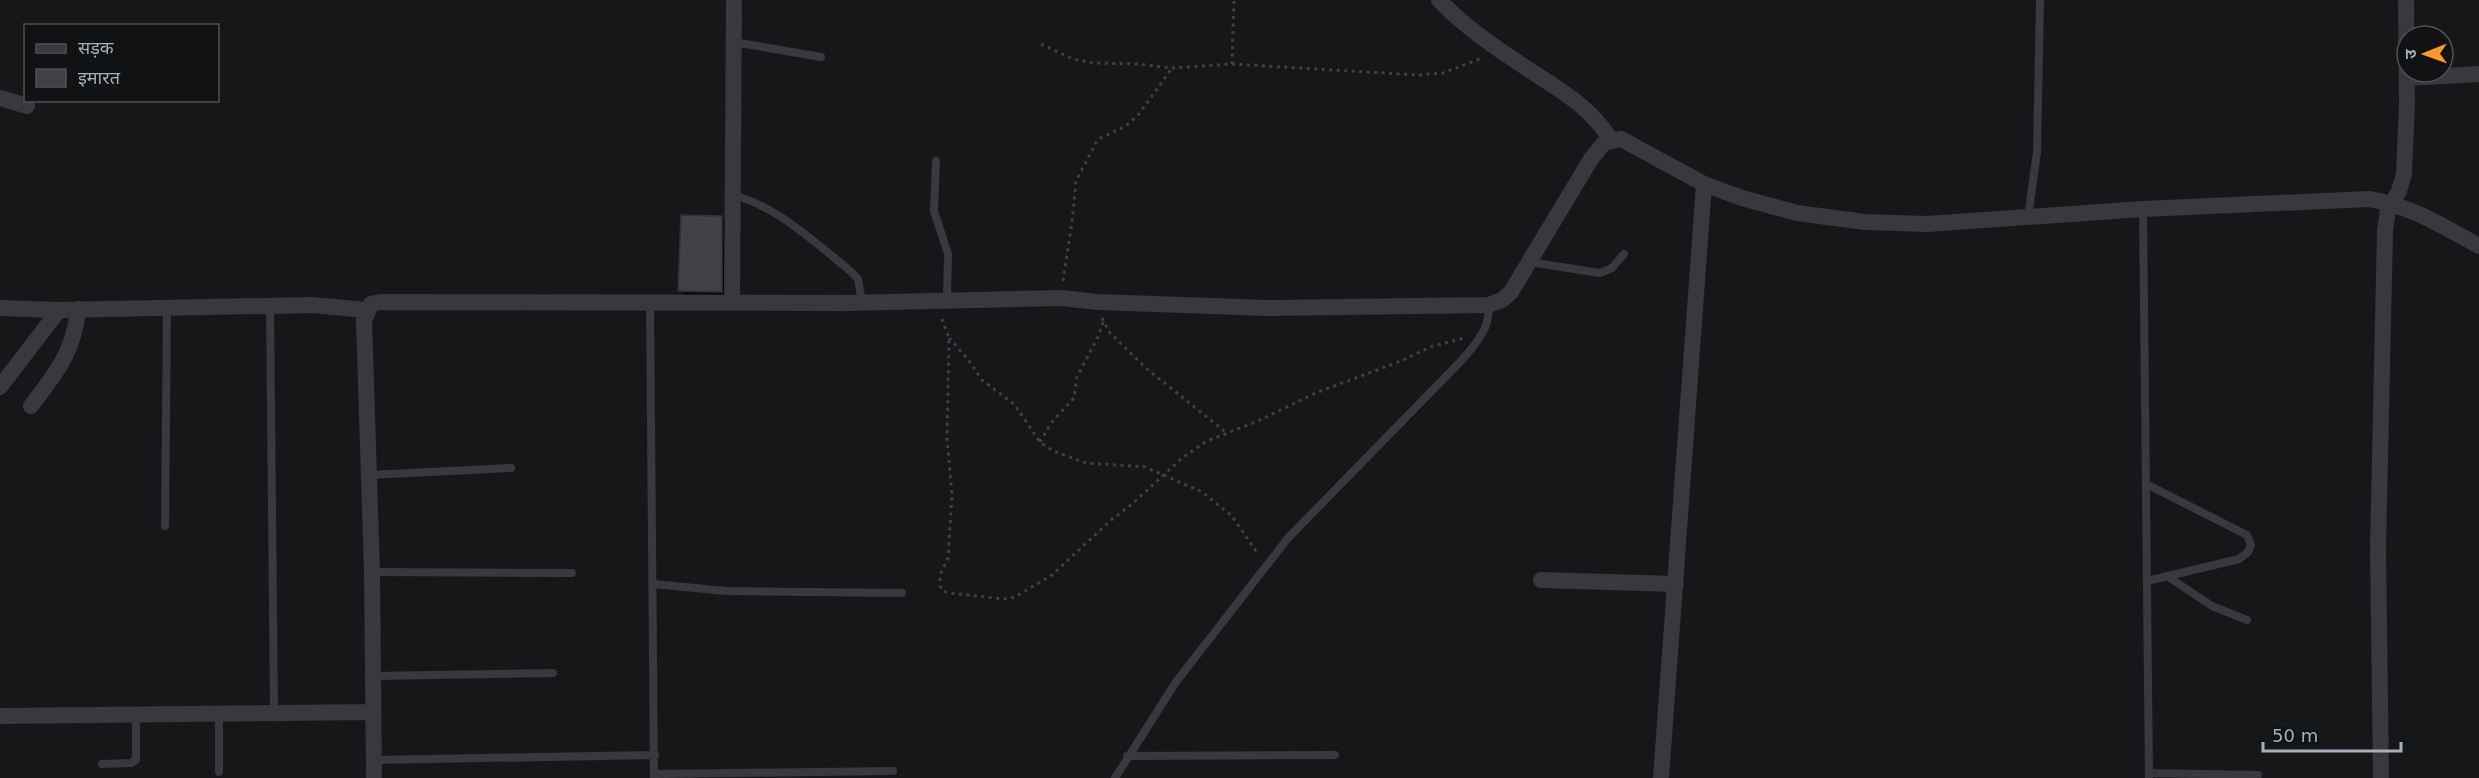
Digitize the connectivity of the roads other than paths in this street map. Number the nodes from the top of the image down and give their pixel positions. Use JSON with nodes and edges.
{"nodes":[{"id":1,"x":734,"y":0,"type":"edge"},
{"id":2,"x":1439,"y":0,"type":"edge"},
{"id":3,"x":2040,"y":0,"type":"edge"},
{"id":4,"x":2406,"y":0,"type":"edge"},
{"id":5,"x":2406,"y":24,"type":"edge"},
{"id":6,"x":734,"y":42,"type":"junction"},
{"id":7,"x":821,"y":57,"type":"dead end"},
{"id":8,"x":2479,"y":74,"type":"edge"},
{"id":9,"x":2455,"y":75,"type":"edge"},
{"id":10,"x":2407,"y":84,"type":"edge"},
{"id":11,"x":0,"y":98,"type":"edge"},
{"id":12,"x":27,"y":106,"type":"dead end"},
{"id":13,"x":1611,"y":140,"type":"junction"},
{"id":14,"x":936,"y":161,"type":"dead end"},
{"id":15,"x":1704,"y":184,"type":"junction"},
{"id":16,"x":733,"y":195,"type":"junction"},
{"id":17,"x":2391,"y":202,"type":"junction"},
{"id":18,"x":2143,"y":209,"type":"junction"},
{"id":19,"x":2028,"y":217,"type":"junction"},
{"id":20,"x":2479,"y":246,"type":"edge"},
{"id":21,"x":1624,"y":255,"type":"dead end"},
{"id":22,"x":1529,"y":262,"type":"junction"},
{"id":23,"x":940,"y":299,"type":"junction"},
{"id":24,"x":650,"y":302,"type":"junction"},
{"id":25,"x":732,"y":302,"type":"junction"},
{"id":26,"x":862,"y":302,"type":"junction"},
{"id":27,"x":1488,"y":305,"type":"junction"},
{"id":28,"x":270,"y":306,"type":"junction"},
{"id":29,"x":167,"y":307,"type":"junction"},
{"id":30,"x":0,"y":308,"type":"edge"},
{"id":31,"x":78,"y":309,"type":"junction"},
{"id":32,"x":59,"y":310,"type":"junction"},
{"id":33,"x":366,"y":310,"type":"junction"},
{"id":34,"x":0,"y":387,"type":"edge"},
{"id":35,"x":31,"y":406,"type":"dead end"},
{"id":36,"x":511,"y":468,"type":"dead end"},
{"id":37,"x":369,"y":476,"type":"junction"},
{"id":38,"x":2146,"y":484,"type":"junction"},
{"id":39,"x":165,"y":526,"type":"dead end"},
{"id":40,"x":372,"y":572,"type":"junction"},
{"id":41,"x":572,"y":573,"type":"dead end"},
{"id":42,"x":2167,"y":576,"type":"junction"},
{"id":43,"x":1541,"y":580,"type":"dead end"},
{"id":44,"x":2147,"y":581,"type":"junction"},
{"id":45,"x":654,"y":584,"type":"junction"},
{"id":46,"x":1676,"y":584,"type":"junction"},
{"id":47,"x":902,"y":593,"type":"dead end"},
{"id":48,"x":2247,"y":620,"type":"dead end"},
{"id":49,"x":553,"y":673,"type":"dead end"},
{"id":50,"x":373,"y":676,"type":"junction"},
{"id":51,"x":373,"y":712,"type":"junction"},
{"id":52,"x":274,"y":713,"type":"junction"},
{"id":53,"x":219,"y":714,"type":"junction"},
{"id":54,"x":136,"y":715,"type":"junction"},
{"id":55,"x":0,"y":716,"type":"edge"},
{"id":56,"x":1335,"y":754,"type":"dead end"},
{"id":57,"x":655,"y":755,"type":"junction"},
{"id":58,"x":1128,"y":756,"type":"junction"},
{"id":59,"x":375,"y":760,"type":"junction"},
{"id":60,"x":102,"y":764,"type":"dead end"},
{"id":61,"x":894,"y":771,"type":"dead end"},
{"id":62,"x":219,"y":772,"type":"dead end"},
{"id":63,"x":2258,"y":775,"type":"dead end"},
{"id":64,"x":654,"y":776,"type":"edge"},
{"id":65,"x":2149,"y":776,"type":"edge"},
{"id":66,"x":374,"y":778,"type":"edge"},
{"id":67,"x":1115,"y":778,"type":"edge"},
{"id":68,"x":1661,"y":778,"type":"edge"},
{"id":69,"x":2381,"y":778,"type":"edge"}],
"edges":[{"from":1,"to":6,"type":"street"},
{"from":2,"to":13,"type":"street"},
{"from":3,"to":19,"type":"lane"},
{"from":4,"to":5,"type":"street"},
{"from":6,"to":7,"type":"lane"},
{"from":6,"to":16,"type":"street"},
{"from":8,"to":9,"type":"street"},
{"from":10,"to":17,"type":"street"},
{"from":11,"to":12,"type":"street"},
{"from":13,"to":15,"type":"street"},
{"from":13,"to":22,"type":"street"},
{"from":14,"to":23,"type":"lane"},
{"from":15,"to":19,"type":"street"},
{"from":15,"to":46,"type":"street"},
{"from":16,"to":25,"type":"street"},
{"from":16,"to":26,"type":"lane"},
{"from":17,"to":18,"type":"street"},
{"from":17,"to":20,"type":"street"},
{"from":17,"to":69,"type":"street"},
{"from":18,"to":19,"type":"street"},
{"from":18,"to":38,"type":"lane"},
{"from":21,"to":22,"type":"lane"},
{"from":22,"to":27,"type":"street"},
{"from":23,"to":26,"type":"street"},
{"from":23,"to":27,"type":"street"},
{"from":24,"to":25,"type":"street"},
{"from":24,"to":33,"type":"street"},
{"from":24,"to":45,"type":"lane"},
{"from":25,"to":26,"type":"street"},
{"from":27,"to":58,"type":"lane"},
{"from":28,"to":29,"type":"street"},
{"from":28,"to":33,"type":"street"},
{"from":28,"to":52,"type":"lane"},
{"from":29,"to":31,"type":"street"},
{"from":29,"to":39,"type":"lane"},
{"from":30,"to":32,"type":"street"},
{"from":31,"to":32,"type":"street"},
{"from":31,"to":35,"type":"street"},
{"from":32,"to":34,"type":"street"},
{"from":33,"to":37,"type":"street"},
{"from":36,"to":37,"type":"lane"},
{"from":37,"to":40,"type":"street"},
{"from":38,"to":42,"type":"lane"},
{"from":38,"to":44,"type":"lane"},
{"from":40,"to":41,"type":"lane"},
{"from":40,"to":50,"type":"street"},
{"from":42,"to":44,"type":"lane"},
{"from":42,"to":48,"type":"lane"},
{"from":43,"to":46,"type":"street"},
{"from":44,"to":65,"type":"lane"},
{"from":45,"to":47,"type":"lane"},
{"from":45,"to":57,"type":"lane"},
{"from":46,"to":68,"type":"street"},
{"from":49,"to":50,"type":"lane"},
{"from":50,"to":51,"type":"street"},
{"from":51,"to":52,"type":"street"},
{"from":51,"to":59,"type":"street"},
{"from":52,"to":53,"type":"street"},
{"from":53,"to":54,"type":"street"},
{"from":53,"to":62,"type":"lane"},
{"from":54,"to":55,"type":"street"},
{"from":54,"to":60,"type":"lane"},
{"from":56,"to":58,"type":"lane"},
{"from":57,"to":59,"type":"lane"},
{"from":57,"to":64,"type":"lane"},
{"from":58,"to":67,"type":"lane"},
{"from":59,"to":66,"type":"street"},
{"from":61,"to":64,"type":"lane"},
{"from":63,"to":65,"type":"lane"}]}
